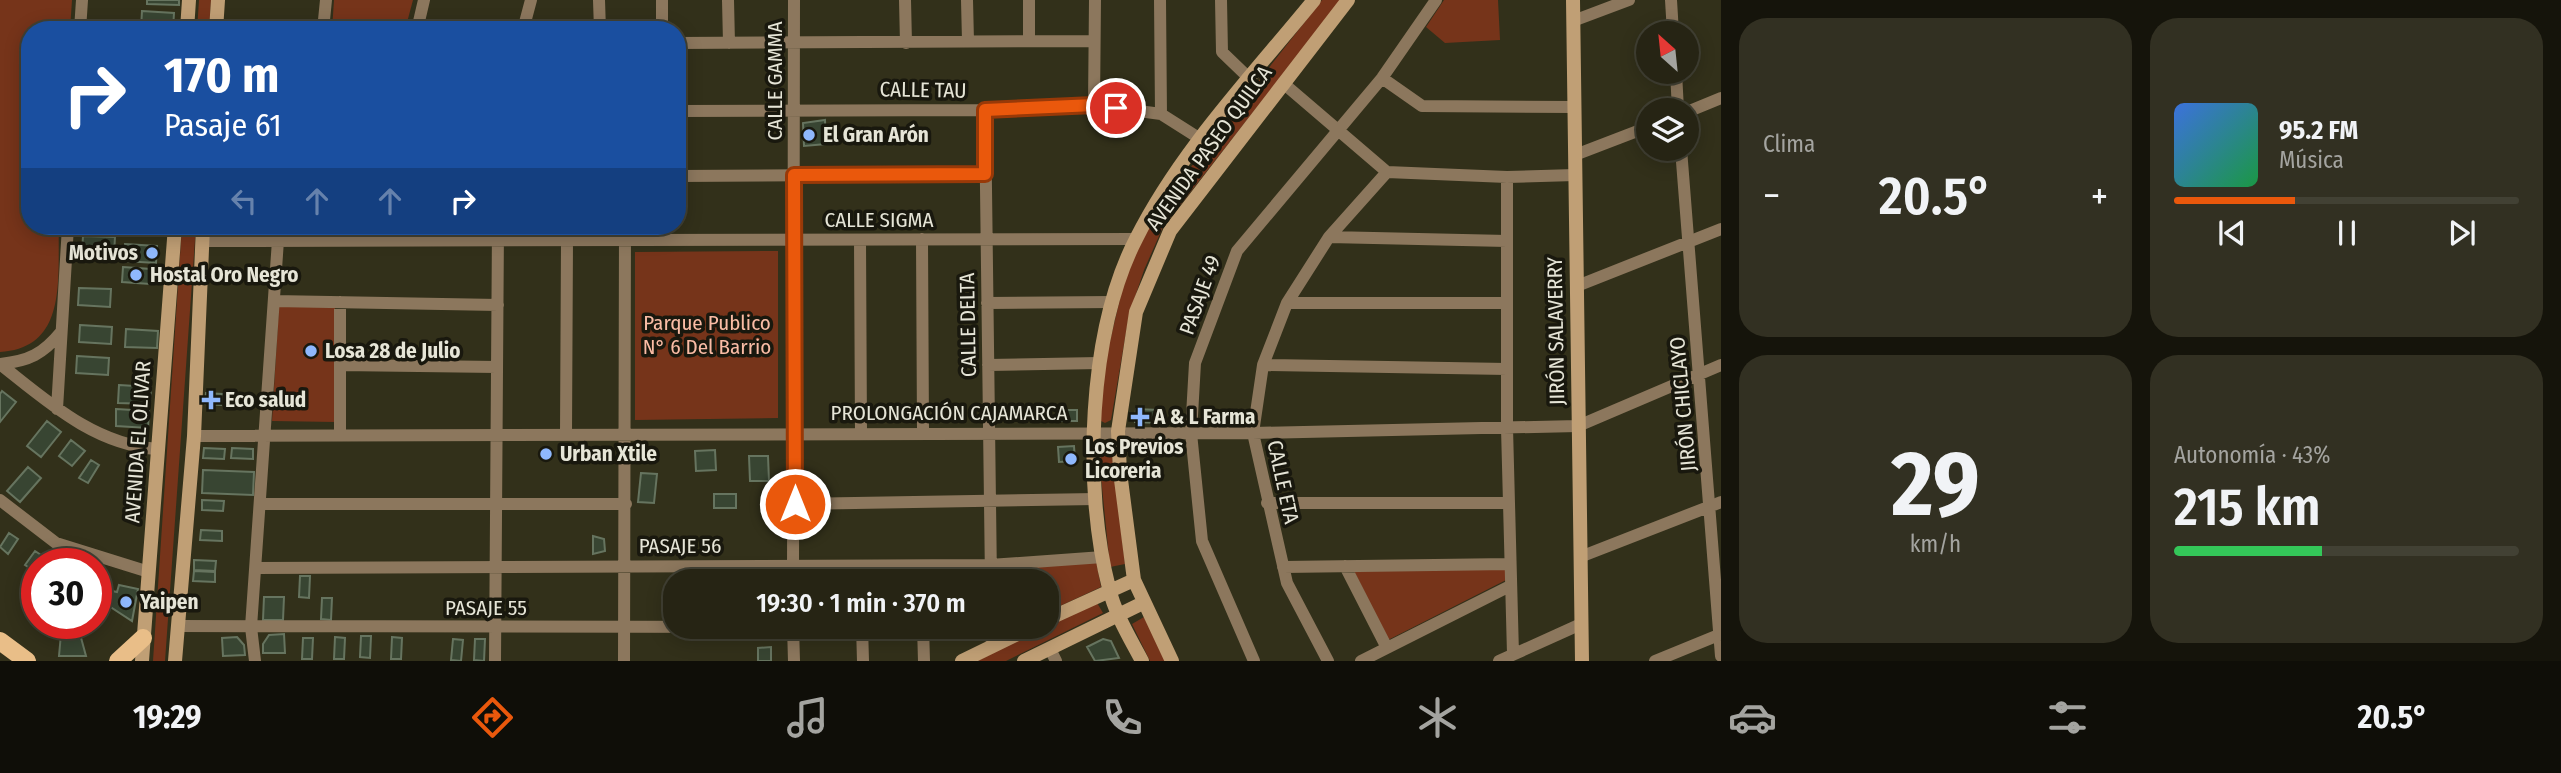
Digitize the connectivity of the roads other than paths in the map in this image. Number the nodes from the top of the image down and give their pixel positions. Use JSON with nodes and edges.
{"nodes":[{"id":1,"x":82,"y":0,"type":"edge"},
{"id":2,"x":189,"y":0,"type":"edge"},
{"id":3,"x":218,"y":0,"type":"edge"},
{"id":4,"x":326,"y":0,"type":"edge"},
{"id":5,"x":424,"y":0,"type":"edge"},
{"id":6,"x":531,"y":0,"type":"edge"},
{"id":7,"x":599,"y":0,"type":"edge"},
{"id":8,"x":662,"y":0,"type":"edge"},
{"id":9,"x":728,"y":0,"type":"edge"},
{"id":10,"x":794,"y":0,"type":"edge"},
{"id":11,"x":905,"y":0,"type":"edge"},
{"id":12,"x":968,"y":0,"type":"edge"},
{"id":13,"x":1029,"y":0,"type":"edge"},
{"id":14,"x":1095,"y":0,"type":"edge"},
{"id":15,"x":1160,"y":0,"type":"edge"},
{"id":16,"x":1222,"y":0,"type":"edge"},
{"id":17,"x":1314,"y":0,"type":"edge"},
{"id":18,"x":1348,"y":0,"type":"edge"},
{"id":19,"x":1436,"y":0,"type":"edge"},
{"id":20,"x":1573,"y":0,"type":"edge"},
{"id":21,"x":1629,"y":0,"type":"edge"},
{"id":22,"x":1671,"y":0,"type":"edge"},
{"id":23,"x":81,"y":21,"type":"edge"},
{"id":24,"x":188,"y":21,"type":"edge"},
{"id":25,"x":217,"y":21,"type":"edge"},
{"id":26,"x":324,"y":21,"type":"edge"},
{"id":27,"x":419,"y":21,"type":"edge"},
{"id":28,"x":525,"y":21,"type":"edge"},
{"id":29,"x":600,"y":21,"type":"edge"},
{"id":30,"x":662,"y":21,"type":"edge"},
{"id":31,"x":1573,"y":21,"type":"junction"},
{"id":32,"x":1672,"y":21,"type":"edge"},
{"id":33,"x":1029,"y":40,"type":"junction"},
{"id":34,"x":968,"y":41,"type":"junction"},
{"id":35,"x":1094,"y":41,"type":"junction"},
{"id":36,"x":795,"y":42,"type":"junction"},
{"id":37,"x":686,"y":43,"type":"edge"},
{"id":38,"x":729,"y":43,"type":"junction"},
{"id":39,"x":906,"y":43,"type":"junction"},
{"id":40,"x":1382,"y":78,"type":"junction"},
{"id":41,"x":1250,"y":79,"type":"junction"},
{"id":42,"x":1283,"y":83,"type":"junction"},
{"id":43,"x":1721,"y":98,"type":"edge"},
{"id":44,"x":1094,"y":105,"type":"junction"},
{"id":45,"x":1574,"y":107,"type":"junction"},
{"id":46,"x":1699,"y":107,"type":"edge"},
{"id":47,"x":794,"y":108,"type":"junction"},
{"id":48,"x":985,"y":110,"type":"junction"},
{"id":49,"x":686,"y":111,"type":"edge"},
{"id":50,"x":1161,"y":114,"type":"junction"},
{"id":51,"x":1337,"y":128,"type":"junction"},
{"id":52,"x":1636,"y":132,"type":"edge"},
{"id":53,"x":1202,"y":140,"type":"junction"},
{"id":54,"x":1575,"y":155,"type":"junction"},
{"id":55,"x":1682,"y":161,"type":"edge"},
{"id":56,"x":1387,"y":172,"type":"junction"},
{"id":57,"x":985,"y":174,"type":"junction"},
{"id":58,"x":794,"y":175,"type":"junction"},
{"id":59,"x":1575,"y":175,"type":"junction"},
{"id":60,"x":686,"y":176,"type":"edge"},
{"id":61,"x":1507,"y":177,"type":"junction"},
{"id":62,"x":1721,"y":229,"type":"edge"},
{"id":63,"x":67,"y":235,"type":"edge"},
{"id":64,"x":173,"y":235,"type":"edge"},
{"id":65,"x":202,"y":235,"type":"edge"},
{"id":66,"x":278,"y":235,"type":"edge"},
{"id":67,"x":498,"y":235,"type":"edge"},
{"id":68,"x":625,"y":235,"type":"edge"},
{"id":69,"x":1329,"y":237,"type":"junction"},
{"id":70,"x":922,"y":239,"type":"junction"},
{"id":71,"x":986,"y":239,"type":"junction"},
{"id":72,"x":1136,"y":239,"type":"junction"},
{"id":73,"x":498,"y":240,"type":"junction"},
{"id":74,"x":625,"y":240,"type":"junction"},
{"id":75,"x":794,"y":240,"type":"junction"},
{"id":76,"x":860,"y":240,"type":"junction"},
{"id":77,"x":202,"y":241,"type":"junction"},
{"id":78,"x":278,"y":241,"type":"junction"},
{"id":79,"x":567,"y":241,"type":"junction"},
{"id":80,"x":1507,"y":242,"type":"junction"},
{"id":81,"x":1690,"y":242,"type":"junction"},
{"id":82,"x":1577,"y":286,"type":"junction"},
{"id":83,"x":274,"y":301,"type":"junction"},
{"id":84,"x":340,"y":302,"type":"junction"},
{"id":85,"x":1113,"y":302,"type":"junction"},
{"id":86,"x":987,"y":303,"type":"junction"},
{"id":87,"x":1287,"y":303,"type":"junction"},
{"id":88,"x":1507,"y":303,"type":"junction"},
{"id":89,"x":498,"y":305,"type":"junction"},
{"id":90,"x":61,"y":332,"type":"junction"},
{"id":91,"x":1099,"y":363,"type":"junction"},
{"id":92,"x":0,"y":364,"type":"edge"},
{"id":93,"x":340,"y":365,"type":"junction"},
{"id":94,"x":988,"y":365,"type":"junction"},
{"id":95,"x":1263,"y":365,"type":"junction"},
{"id":96,"x":1721,"y":365,"type":"edge"},
{"id":97,"x":497,"y":367,"type":"junction"},
{"id":98,"x":1507,"y":369,"type":"junction"},
{"id":99,"x":1700,"y":374,"type":"junction"},
{"id":100,"x":57,"y":410,"type":"junction"},
{"id":101,"x":1578,"y":426,"type":"junction"},
{"id":102,"x":1507,"y":428,"type":"junction"},
{"id":103,"x":1118,"y":431,"type":"junction"},
{"id":104,"x":923,"y":432,"type":"junction"},
{"id":105,"x":989,"y":432,"type":"junction"},
{"id":106,"x":1093,"y":432,"type":"junction"},
{"id":107,"x":795,"y":433,"type":"junction"},
{"id":108,"x":861,"y":433,"type":"junction"},
{"id":109,"x":1191,"y":433,"type":"junction"},
{"id":110,"x":1253,"y":433,"type":"junction"},
{"id":111,"x":625,"y":434,"type":"junction"},
{"id":112,"x":340,"y":435,"type":"junction"},
{"id":113,"x":497,"y":435,"type":"junction"},
{"id":114,"x":566,"y":435,"type":"junction"},
{"id":115,"x":194,"y":436,"type":"junction"},
{"id":116,"x":265,"y":436,"type":"junction"},
{"id":117,"x":158,"y":449,"type":"junction"},
{"id":118,"x":1096,"y":499,"type":"junction"},
{"id":119,"x":0,"y":500,"type":"edge"},
{"id":120,"x":990,"y":502,"type":"junction"},
{"id":121,"x":626,"y":503,"type":"junction"},
{"id":122,"x":1267,"y":503,"type":"junction"},
{"id":123,"x":1508,"y":503,"type":"junction"},
{"id":124,"x":260,"y":504,"type":"junction"},
{"id":125,"x":496,"y":504,"type":"junction"},
{"id":126,"x":795,"y":504,"type":"junction"},
{"id":127,"x":1716,"y":504,"type":"edge"},
{"id":128,"x":1103,"y":557,"type":"junction"},
{"id":129,"x":1580,"y":557,"type":"junction"},
{"id":130,"x":1510,"y":564,"type":"junction"},
{"id":131,"x":626,"y":565,"type":"junction"},
{"id":132,"x":990,"y":565,"type":"junction"},
{"id":133,"x":496,"y":566,"type":"junction"},
{"id":134,"x":793,"y":566,"type":"junction"},
{"id":135,"x":860,"y":566,"type":"junction"},
{"id":136,"x":921,"y":566,"type":"junction"},
{"id":137,"x":1345,"y":566,"type":"junction"},
{"id":138,"x":1283,"y":567,"type":"junction"},
{"id":139,"x":256,"y":568,"type":"junction"},
{"id":140,"x":860,"y":569,"type":"edge"},
{"id":141,"x":921,"y":569,"type":"edge"},
{"id":142,"x":990,"y":569,"type":"edge"},
{"id":143,"x":149,"y":572,"type":"junction"},
{"id":144,"x":1134,"y":580,"type":"junction"},
{"id":145,"x":1510,"y":586,"type":"junction"},
{"id":146,"x":1109,"y":590,"type":"junction"},
{"id":147,"x":1143,"y":603,"type":"junction"},
{"id":148,"x":1059,"y":615,"type":"edge"},
{"id":149,"x":1119,"y":615,"type":"junction"},
{"id":150,"x":1581,"y":624,"type":"junction"},
{"id":151,"x":179,"y":626,"type":"junction"},
{"id":152,"x":251,"y":627,"type":"junction"},
{"id":153,"x":623,"y":627,"type":"junction"},
{"id":154,"x":663,"y":627,"type":"edge"},
{"id":155,"x":495,"y":628,"type":"junction"},
{"id":156,"x":1720,"y":634,"type":"edge"},
{"id":157,"x":143,"y":638,"type":"junction"},
{"id":158,"x":793,"y":639,"type":"edge"},
{"id":159,"x":862,"y":639,"type":"edge"},
{"id":160,"x":923,"y":639,"type":"edge"},
{"id":161,"x":992,"y":639,"type":"edge"},
{"id":162,"x":1008,"y":639,"type":"edge"},
{"id":163,"x":0,"y":640,"type":"edge"},
{"id":164,"x":992,"y":647,"type":"junction"},
{"id":165,"x":1387,"y":648,"type":"junction"},
{"id":166,"x":1513,"y":654,"type":"junction"},
{"id":167,"x":1053,"y":655,"type":"edge"},
{"id":168,"x":1721,"y":656,"type":"edge"},
{"id":169,"x":27,"y":661,"type":"edge"},
{"id":170,"x":118,"y":661,"type":"edge"},
{"id":171,"x":142,"y":661,"type":"edge"},
{"id":172,"x":174,"y":661,"type":"edge"},
{"id":173,"x":255,"y":661,"type":"edge"},
{"id":174,"x":495,"y":661,"type":"edge"},
{"id":175,"x":624,"y":661,"type":"edge"},
{"id":176,"x":793,"y":661,"type":"edge"},
{"id":177,"x":863,"y":661,"type":"edge"},
{"id":178,"x":924,"y":661,"type":"edge"},
{"id":179,"x":962,"y":661,"type":"edge"},
{"id":180,"x":1024,"y":661,"type":"edge"},
{"id":181,"x":1142,"y":661,"type":"edge"},
{"id":182,"x":1172,"y":661,"type":"edge"},
{"id":183,"x":1254,"y":661,"type":"edge"},
{"id":184,"x":1328,"y":661,"type":"edge"},
{"id":185,"x":1362,"y":661,"type":"edge"},
{"id":186,"x":1499,"y":661,"type":"edge"},
{"id":187,"x":1581,"y":661,"type":"edge"},
{"id":188,"x":1655,"y":661,"type":"edge"}],
"edges":[{"from":1,"to":23,"type":"street"},
{"from":2,"to":24,"type":"main road"},
{"from":3,"to":25,"type":"main road"},
{"from":4,"to":26,"type":"street"},
{"from":5,"to":27,"type":"street"},
{"from":6,"to":28,"type":"street"},
{"from":7,"to":29,"type":"street"},
{"from":8,"to":30,"type":"street"},
{"from":9,"to":38,"type":"street"},
{"from":10,"to":36,"type":"street","name":"CALLE GAMMA"},
{"from":11,"to":39,"type":"street"},
{"from":12,"to":34,"type":"street"},
{"from":13,"to":33,"type":"street"},
{"from":14,"to":35,"type":"street"},
{"from":15,"to":50,"type":"street"},
{"from":16,"to":41,"type":"street"},
{"from":17,"to":41,"type":"main road","name":"AVENIDA PASEO QUILCA"},
{"from":18,"to":42,"type":"main road","name":"AVENIDA PASEO QUILCA"},
{"from":19,"to":40,"type":"street","name":"PASAJE 49"},
{"from":20,"to":31,"type":"main road","name":"JIRÓN SALAVERRY"},
{"from":21,"to":31,"type":"street"},
{"from":22,"to":32,"type":"street"},
{"from":31,"to":45,"type":"main road","name":"JIRÓN SALAVERRY"},
{"from":33,"to":34,"type":"street"},
{"from":33,"to":35,"type":"street"},
{"from":34,"to":39,"type":"street"},
{"from":35,"to":44,"type":"street"},
{"from":36,"to":38,"type":"street"},
{"from":36,"to":39,"type":"street"},
{"from":36,"to":47,"type":"street","name":"CALLE GAMMA"},
{"from":37,"to":38,"type":"street"},
{"from":40,"to":45,"type":"street"},
{"from":40,"to":51,"type":"street","name":"PASAJE 49"},
{"from":41,"to":53,"type":"main road","name":"AVENIDA PASEO QUILCA"},
{"from":42,"to":51,"type":"street"},
{"from":42,"to":103,"type":"main road","name":"AVENIDA PASEO QUILCA"},
{"from":43,"to":46,"type":"street"},
{"from":44,"to":48,"type":"street","name":"CALLE TAU"},
{"from":44,"to":50,"type":"street","name":"CALLE TAU"},
{"from":45,"to":54,"type":"main road","name":"JIRÓN SALAVERRY"},
{"from":47,"to":48,"type":"street","name":"CALLE TAU"},
{"from":47,"to":49,"type":"street","name":"CALLE TAU"},
{"from":47,"to":58,"type":"street","name":"CALLE GAMMA"},
{"from":48,"to":57,"type":"street","name":"CALLE DELTA"},
{"from":50,"to":53,"type":"street","name":"CALLE TAU"},
{"from":51,"to":56,"type":"street"},
{"from":51,"to":109,"type":"street","name":"PASAJE 49"},
{"from":52,"to":54,"type":"street"},
{"from":53,"to":72,"type":"main road","name":"AVENIDA PASEO QUILCA"},
{"from":54,"to":59,"type":"main road","name":"JIRÓN SALAVERRY"},
{"from":55,"to":81,"type":"street","name":"JIRÓN CHICLAYO"},
{"from":56,"to":61,"type":"street"},
{"from":56,"to":69,"type":"street","name":"CALLE ETA"},
{"from":57,"to":58,"type":"street"},
{"from":57,"to":71,"type":"street","name":"CALLE DELTA"},
{"from":58,"to":60,"type":"street"},
{"from":58,"to":75,"type":"street","name":"CALLE GAMMA"},
{"from":59,"to":61,"type":"street"},
{"from":59,"to":82,"type":"main road","name":"JIRÓN SALAVERRY"},
{"from":61,"to":80,"type":"street"},
{"from":62,"to":81,"type":"street"},
{"from":63,"to":90,"type":"street"},
{"from":64,"to":117,"type":"main road","name":"AVENIDA EL OLIVAR"},
{"from":65,"to":77,"type":"main road"},
{"from":66,"to":78,"type":"street"},
{"from":67,"to":73,"type":"street"},
{"from":68,"to":74,"type":"street"},
{"from":69,"to":80,"type":"street"},
{"from":69,"to":87,"type":"street","name":"CALLE ETA"},
{"from":70,"to":71,"type":"street","name":"CALLE SIGMA"},
{"from":70,"to":76,"type":"street","name":"CALLE SIGMA"},
{"from":70,"to":104,"type":"street"},
{"from":71,"to":72,"type":"street","name":"CALLE SIGMA"},
{"from":71,"to":86,"type":"street","name":"CALLE DELTA"},
{"from":72,"to":85,"type":"main road","name":"AVENIDA PASEO QUILCA"},
{"from":73,"to":78,"type":"street","name":"CALLE SIGMA"},
{"from":73,"to":79,"type":"street","name":"CALLE SIGMA"},
{"from":73,"to":89,"type":"street"},
{"from":74,"to":75,"type":"street","name":"CALLE SIGMA"},
{"from":74,"to":79,"type":"street","name":"CALLE SIGMA"},
{"from":74,"to":111,"type":"street"},
{"from":75,"to":76,"type":"street","name":"CALLE SIGMA"},
{"from":75,"to":107,"type":"street","name":"CALLE GAMMA"},
{"from":76,"to":108,"type":"street"},
{"from":77,"to":78,"type":"street","name":"CALLE SIGMA"},
{"from":77,"to":115,"type":"main road"},
{"from":78,"to":83,"type":"street"},
{"from":79,"to":114,"type":"street"},
{"from":80,"to":88,"type":"street"},
{"from":81,"to":82,"type":"street"},
{"from":81,"to":99,"type":"street","name":"JIRÓN CHICLAYO"},
{"from":82,"to":101,"type":"main road","name":"JIRÓN SALAVERRY"},
{"from":83,"to":84,"type":"street"},
{"from":83,"to":116,"type":"street"},
{"from":84,"to":89,"type":"street"},
{"from":84,"to":93,"type":"street"},
{"from":85,"to":86,"type":"street"},
{"from":85,"to":91,"type":"main road","name":"AVENIDA PASEO QUILCA"},
{"from":86,"to":94,"type":"street","name":"CALLE DELTA"},
{"from":87,"to":88,"type":"street"},
{"from":87,"to":95,"type":"street","name":"CALLE ETA"},
{"from":88,"to":98,"type":"street"},
{"from":89,"to":97,"type":"street"},
{"from":90,"to":92,"type":"street"},
{"from":90,"to":100,"type":"street"},
{"from":91,"to":94,"type":"street"},
{"from":91,"to":106,"type":"main road","name":"AVENIDA PASEO QUILCA"},
{"from":92,"to":100,"type":"street"},
{"from":93,"to":97,"type":"street"},
{"from":93,"to":112,"type":"street"},
{"from":94,"to":105,"type":"street","name":"CALLE DELTA"},
{"from":95,"to":98,"type":"street"},
{"from":95,"to":110,"type":"street","name":"CALLE ETA"},
{"from":96,"to":99,"type":"street"},
{"from":97,"to":113,"type":"street"},
{"from":98,"to":102,"type":"street"},
{"from":99,"to":101,"type":"street"},
{"from":99,"to":127,"type":"street","name":"JIRÓN CHICLAYO"},
{"from":100,"to":117,"type":"street"},
{"from":101,"to":102,"type":"street","name":"PROLONGACIÓN CAJAMARCA"},
{"from":101,"to":129,"type":"main road","name":"JIRÓN SALAVERRY"},
{"from":102,"to":110,"type":"street","name":"PROLONGACIÓN CAJAMARCA"},
{"from":102,"to":123,"type":"street"},
{"from":103,"to":106,"type":"street","name":"PROLONGACIÓN CAJAMARCA"},
{"from":103,"to":109,"type":"street","name":"PROLONGACIÓN CAJAMARCA"},
{"from":103,"to":144,"type":"main road","name":"AVENIDA PASEO QUILCA"},
{"from":104,"to":105,"type":"street","name":"PROLONGACIÓN CAJAMARCA"},
{"from":104,"to":108,"type":"street","name":"PROLONGACIÓN CAJAMARCA"},
{"from":105,"to":106,"type":"street","name":"PROLONGACIÓN CAJAMARCA"},
{"from":105,"to":120,"type":"street","name":"CALLE DELTA"},
{"from":106,"to":118,"type":"main road","name":"AVENIDA PASEO QUILCA"},
{"from":107,"to":108,"type":"street","name":"PROLONGACIÓN CAJAMARCA"},
{"from":107,"to":111,"type":"street","name":"PROLONGACIÓN CAJAMARCA"},
{"from":107,"to":126,"type":"street","name":"CALLE GAMMA"},
{"from":109,"to":110,"type":"street","name":"PROLONGACIÓN CAJAMARCA"},
{"from":109,"to":183,"type":"street","name":"PASAJE 49"},
{"from":110,"to":122,"type":"street","name":"CALLE ETA"},
{"from":111,"to":114,"type":"street","name":"PROLONGACIÓN CAJAMARCA"},
{"from":111,"to":121,"type":"street"},
{"from":112,"to":113,"type":"street","name":"PROLONGACIÓN CAJAMARCA"},
{"from":112,"to":116,"type":"street","name":"PROLONGACIÓN CAJAMARCA"},
{"from":113,"to":114,"type":"street","name":"PROLONGACIÓN CAJAMARCA"},
{"from":113,"to":125,"type":"street"},
{"from":115,"to":116,"type":"street","name":"PROLONGACIÓN CAJAMARCA"},
{"from":115,"to":151,"type":"main road"},
{"from":116,"to":124,"type":"street"},
{"from":117,"to":143,"type":"main road","name":"AVENIDA EL OLIVAR"},
{"from":118,"to":120,"type":"street"},
{"from":118,"to":128,"type":"main road","name":"AVENIDA PASEO QUILCA"},
{"from":119,"to":143,"type":"street"},
{"from":120,"to":126,"type":"street"},
{"from":120,"to":132,"type":"street","name":"CALLE DELTA"},
{"from":121,"to":125,"type":"street"},
{"from":121,"to":131,"type":"street"},
{"from":122,"to":123,"type":"street"},
{"from":122,"to":138,"type":"street","name":"CALLE ETA"},
{"from":123,"to":130,"type":"street"},
{"from":124,"to":125,"type":"street"},
{"from":124,"to":139,"type":"street"},
{"from":125,"to":133,"type":"street"},
{"from":126,"to":134,"type":"street","name":"CALLE GAMMA"},
{"from":127,"to":129,"type":"street"},
{"from":127,"to":156,"type":"street","name":"JIRÓN CHICLAYO"},
{"from":128,"to":132,"type":"street","name":"PASAJE 56"},
{"from":128,"to":146,"type":"main road","name":"AVENIDA PASEO QUILCA"},
{"from":129,"to":150,"type":"main road","name":"JIRÓN SALAVERRY"},
{"from":130,"to":137,"type":"street"},
{"from":130,"to":145,"type":"street"},
{"from":131,"to":133,"type":"street","name":"PASAJE 56"},
{"from":131,"to":134,"type":"street","name":"PASAJE 56"},
{"from":131,"to":153,"type":"street"},
{"from":132,"to":136,"type":"street","name":"PASAJE 56"},
{"from":132,"to":142,"type":"street","name":"CALLE DELTA"},
{"from":133,"to":139,"type":"street","name":"PASAJE 56"},
{"from":133,"to":155,"type":"street"},
{"from":134,"to":135,"type":"street","name":"PASAJE 56"},
{"from":135,"to":136,"type":"street","name":"PASAJE 56"},
{"from":135,"to":140,"type":"street"},
{"from":136,"to":141,"type":"street"},
{"from":137,"to":138,"type":"street"},
{"from":137,"to":165,"type":"street"},
{"from":138,"to":184,"type":"street","name":"CALLE ETA"},
{"from":139,"to":152,"type":"street"},
{"from":143,"to":157,"type":"main road","name":"AVENIDA EL OLIVAR"},
{"from":144,"to":146,"type":"main road"},
{"from":144,"to":147,"type":"main road","name":"AVENIDA PASEO QUILCA"},
{"from":145,"to":165,"type":"street"},
{"from":145,"to":166,"type":"street"},
{"from":146,"to":148,"type":"main road"},
{"from":146,"to":149,"type":"main road","name":"AVENIDA PASEO QUILCA"},
{"from":147,"to":149,"type":"main road"},
{"from":147,"to":182,"type":"main road","name":"AVENIDA PASEO QUILCA"},
{"from":149,"to":167,"type":"main road"},
{"from":149,"to":181,"type":"main road","name":"AVENIDA PASEO QUILCA"},
{"from":150,"to":166,"type":"street"},
{"from":150,"to":187,"type":"main road","name":"JIRÓN SALAVERRY"},
{"from":151,"to":152,"type":"street","name":"PASAJE 55"},
{"from":151,"to":172,"type":"main road"},
{"from":152,"to":155,"type":"street","name":"PASAJE 55"},
{"from":152,"to":173,"type":"street"},
{"from":153,"to":154,"type":"street","name":"PASAJE 55"},
{"from":153,"to":155,"type":"street","name":"PASAJE 55"},
{"from":153,"to":175,"type":"street"},
{"from":155,"to":174,"type":"street"},
{"from":156,"to":168,"type":"street","name":"JIRÓN CHICLAYO"},
{"from":156,"to":188,"type":"street"},
{"from":157,"to":170,"type":"main road"},
{"from":157,"to":171,"type":"main road","name":"AVENIDA EL OLIVAR"},
{"from":158,"to":176,"type":"street"},
{"from":159,"to":177,"type":"street"},
{"from":160,"to":178,"type":"street"},
{"from":161,"to":164,"type":"street"},
{"from":162,"to":164,"type":"main road"},
{"from":163,"to":169,"type":"main road"},
{"from":164,"to":179,"type":"main road"},
{"from":165,"to":185,"type":"street"},
{"from":166,"to":186,"type":"street"},
{"from":167,"to":180,"type":"main road"}]}
